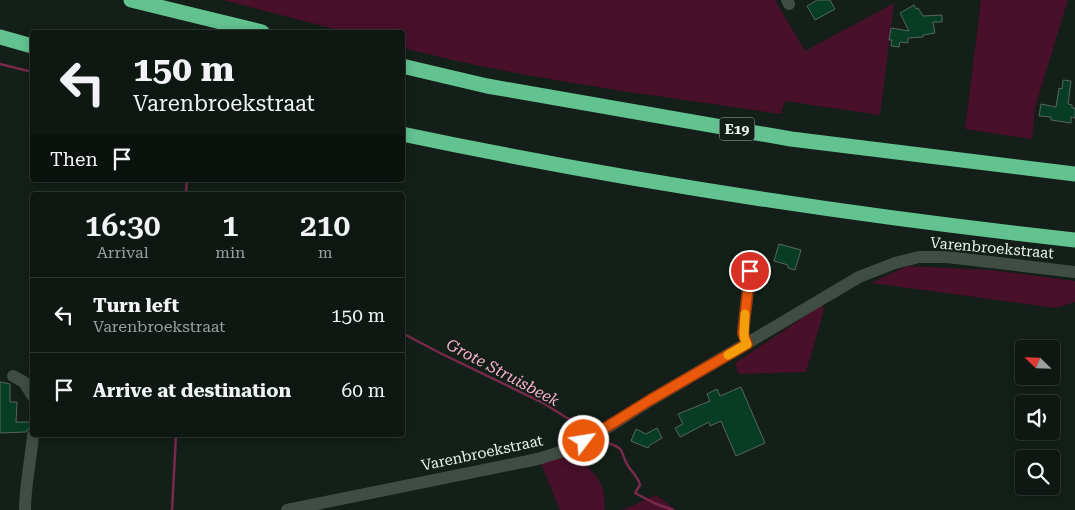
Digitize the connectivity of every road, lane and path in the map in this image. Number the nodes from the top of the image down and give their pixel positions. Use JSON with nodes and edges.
{"nodes":[{"id":1,"x":131,"y":0,"type":"edge"},
{"id":2,"x":254,"y":30,"type":"edge"},
{"id":3,"x":0,"y":38,"type":"edge"},
{"id":4,"x":30,"y":46,"type":"edge"},
{"id":5,"x":405,"y":67,"type":"edge"},
{"id":6,"x":405,"y":135,"type":"edge"},
{"id":7,"x":1075,"y":174,"type":"edge"},
{"id":8,"x":1075,"y":240,"type":"edge"},
{"id":9,"x":750,"y":271,"type":"dead end"},
{"id":10,"x":1075,"y":272,"type":"edge"},
{"id":11,"x":747,"y":344,"type":"junction"},
{"id":12,"x":13,"y":376,"type":"dead end"},
{"id":13,"x":30,"y":392,"type":"edge"},
{"id":14,"x":33,"y":437,"type":"edge"},
{"id":15,"x":24,"y":510,"type":"edge"},
{"id":16,"x":286,"y":510,"type":"edge"}],
"edges":[{"from":1,"to":2,"type":"highway"},
{"from":3,"to":4,"type":"highway"},
{"from":5,"to":7,"type":"highway","number":"E19"},
{"from":6,"to":8,"type":"highway"},
{"from":9,"to":11,"type":"street"},
{"from":10,"to":11,"type":"street","name":"Varenbroekstraat"},
{"from":11,"to":16,"type":"street","name":"Varenbroekstraat"},
{"from":12,"to":13,"type":"street"},
{"from":14,"to":15,"type":"street"}]}
